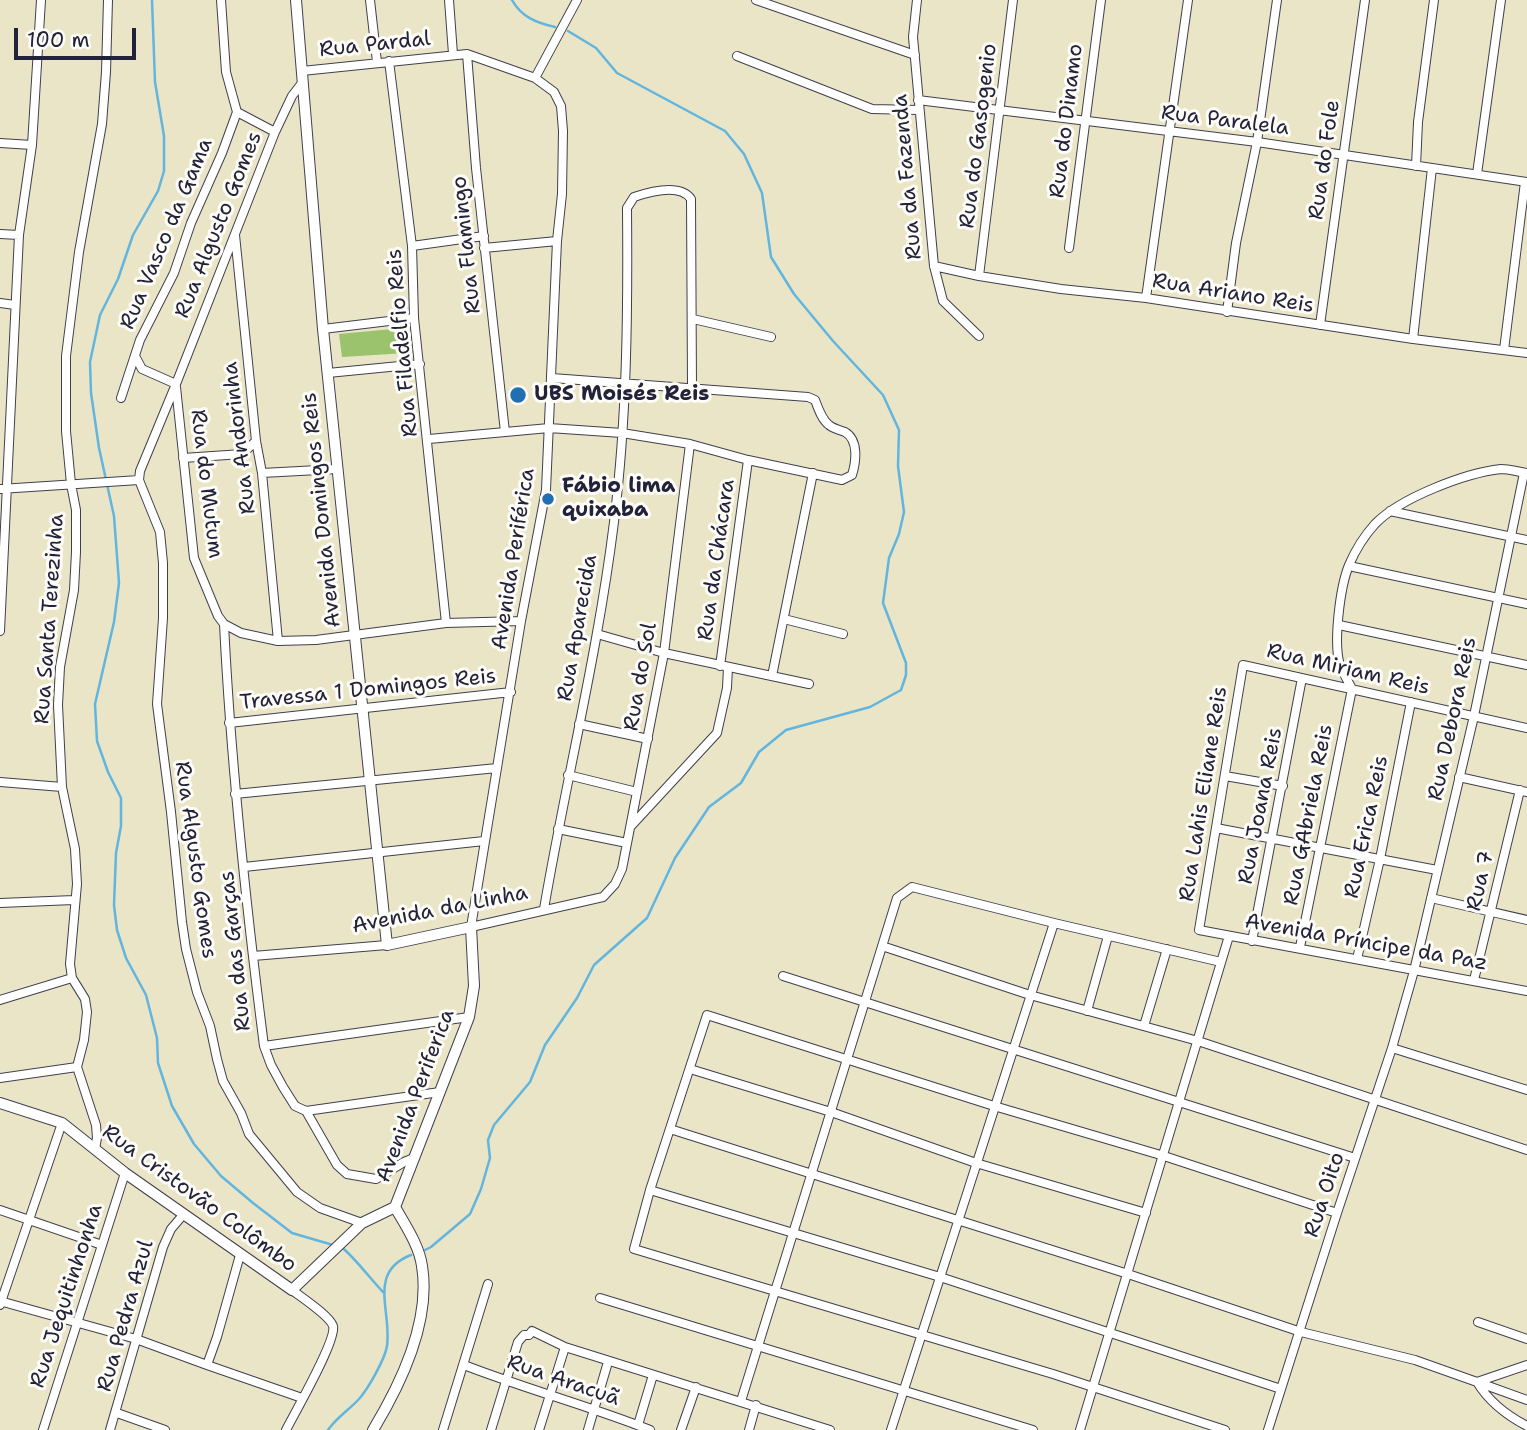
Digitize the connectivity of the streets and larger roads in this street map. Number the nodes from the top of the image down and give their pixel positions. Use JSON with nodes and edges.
{"nodes":[{"id":1,"x":41,"y":0,"type":"edge"},
{"id":2,"x":108,"y":0,"type":"edge"},
{"id":3,"x":221,"y":0,"type":"edge"},
{"id":4,"x":296,"y":0,"type":"edge"},
{"id":5,"x":370,"y":0,"type":"edge"},
{"id":6,"x":449,"y":0,"type":"edge"},
{"id":7,"x":577,"y":0,"type":"edge"},
{"id":8,"x":756,"y":0,"type":"edge"},
{"id":9,"x":791,"y":0,"type":"edge"},
{"id":10,"x":917,"y":0,"type":"edge"},
{"id":11,"x":1013,"y":0,"type":"edge"},
{"id":12,"x":1101,"y":0,"type":"edge"},
{"id":13,"x":1188,"y":0,"type":"edge"},
{"id":14,"x":1277,"y":0,"type":"edge"},
{"id":15,"x":1365,"y":0,"type":"edge"},
{"id":16,"x":1434,"y":0,"type":"edge"},
{"id":17,"x":1501,"y":0,"type":"edge"},
{"id":18,"x":786,"y":11,"type":"junction"},
{"id":19,"x":453,"y":54,"type":"junction"},
{"id":20,"x":467,"y":54,"type":"junction"},
{"id":21,"x":915,"y":55,"type":"junction"},
{"id":22,"x":737,"y":56,"type":"dead end"},
{"id":23,"x":389,"y":61,"type":"junction"},
{"id":24,"x":377,"y":62,"type":"junction"},
{"id":25,"x":302,"y":71,"type":"junction"},
{"id":26,"x":535,"y":78,"type":"junction"},
{"id":27,"x":302,"y":83,"type":"junction"},
{"id":28,"x":918,"y":100,"type":"junction"},
{"id":29,"x":919,"y":110,"type":"junction"},
{"id":30,"x":237,"y":112,"type":"junction"},
{"id":31,"x":999,"y":112,"type":"junction"},
{"id":32,"x":1084,"y":121,"type":"junction"},
{"id":33,"x":1170,"y":131,"type":"junction"},
{"id":34,"x":275,"y":132,"type":"junction"},
{"id":35,"x":1257,"y":142,"type":"junction"},
{"id":36,"x":0,"y":143,"type":"edge"},
{"id":37,"x":32,"y":145,"type":"junction"},
{"id":38,"x":1344,"y":155,"type":"junction"},
{"id":39,"x":1416,"y":166,"type":"junction"},
{"id":40,"x":1432,"y":168,"type":"junction"},
{"id":41,"x":1477,"y":174,"type":"junction"},
{"id":42,"x":1526,"y":182,"type":"edge"},
{"id":43,"x":235,"y":232,"type":"junction"},
{"id":44,"x":0,"y":234,"type":"edge"},
{"id":45,"x":19,"y":235,"type":"junction"},
{"id":46,"x":484,"y":236,"type":"junction"},
{"id":47,"x":557,"y":241,"type":"junction"},
{"id":48,"x":412,"y":246,"type":"junction"},
{"id":49,"x":1069,"y":247,"type":"dead end"},
{"id":50,"x":484,"y":248,"type":"junction"},
{"id":51,"x":934,"y":266,"type":"junction"},
{"id":52,"x":979,"y":276,"type":"junction"},
{"id":53,"x":1146,"y":298,"type":"junction"},
{"id":54,"x":0,"y":303,"type":"edge"},
{"id":55,"x":15,"y":305,"type":"junction"},
{"id":56,"x":1227,"y":312,"type":"junction"},
{"id":57,"x":414,"y":318,"type":"junction"},
{"id":58,"x":693,"y":319,"type":"junction"},
{"id":59,"x":1320,"y":325,"type":"junction"},
{"id":60,"x":323,"y":329,"type":"junction"},
{"id":61,"x":979,"y":336,"type":"dead end"},
{"id":62,"x":771,"y":337,"type":"dead end"},
{"id":63,"x":1413,"y":339,"type":"junction"},
{"id":64,"x":1504,"y":350,"type":"junction"},
{"id":65,"x":1527,"y":353,"type":"edge"},
{"id":66,"x":135,"y":356,"type":"junction"},
{"id":67,"x":420,"y":364,"type":"junction"},
{"id":68,"x":328,"y":373,"type":"junction"},
{"id":69,"x":552,"y":378,"type":"junction"},
{"id":70,"x":626,"y":382,"type":"junction"},
{"id":71,"x":176,"y":384,"type":"junction"},
{"id":72,"x":692,"y":387,"type":"junction"},
{"id":73,"x":121,"y":398,"type":"dead end"},
{"id":74,"x":549,"y":428,"type":"junction"},
{"id":75,"x":505,"y":432,"type":"junction"},
{"id":76,"x":622,"y":433,"type":"junction"},
{"id":77,"x":429,"y":439,"type":"junction"},
{"id":78,"x":256,"y":441,"type":"junction"},
{"id":79,"x":690,"y":444,"type":"junction"},
{"id":80,"x":183,"y":458,"type":"junction"},
{"id":81,"x":748,"y":460,"type":"junction"},
{"id":82,"x":337,"y":469,"type":"junction"},
{"id":83,"x":262,"y":473,"type":"junction"},
{"id":84,"x":1526,"y":473,"type":"edge"},
{"id":85,"x":817,"y":474,"type":"junction"},
{"id":86,"x":139,"y":480,"type":"junction"},
{"id":87,"x":71,"y":484,"type":"junction"},
{"id":88,"x":3,"y":489,"type":"edge"},
{"id":89,"x":1390,"y":511,"type":"junction"},
{"id":90,"x":1510,"y":536,"type":"junction"},
{"id":91,"x":1527,"y":540,"type":"edge"},
{"id":92,"x":1349,"y":566,"type":"junction"},
{"id":93,"x":1,"y":588,"type":"edge"},
{"id":94,"x":1497,"y":597,"type":"junction"},
{"id":95,"x":1527,"y":604,"type":"edge"},
{"id":96,"x":784,"y":619,"type":"junction"},
{"id":97,"x":521,"y":621,"type":"junction"},
{"id":98,"x":446,"y":623,"type":"junction"},
{"id":99,"x":224,"y":624,"type":"junction"},
{"id":100,"x":1339,"y":625,"type":"junction"},
{"id":101,"x":0,"y":631,"type":"edge"},
{"id":102,"x":597,"y":634,"type":"junction"},
{"id":103,"x":843,"y":634,"type":"dead end"},
{"id":104,"x":354,"y":635,"type":"junction"},
{"id":105,"x":278,"y":641,"type":"junction"},
{"id":106,"x":664,"y":653,"type":"junction"},
{"id":107,"x":1485,"y":656,"type":"junction"},
{"id":108,"x":1243,"y":665,"type":"joint"},
{"id":109,"x":1527,"y":665,"type":"edge"},
{"id":110,"x":724,"y":666,"type":"junction"},
{"id":111,"x":772,"y":676,"type":"junction"},
{"id":112,"x":1302,"y":678,"type":"junction"},
{"id":113,"x":809,"y":684,"type":"dead end"},
{"id":114,"x":1352,"y":689,"type":"junction"},
{"id":115,"x":511,"y":692,"type":"junction"},
{"id":116,"x":1411,"y":702,"type":"junction"},
{"id":117,"x":361,"y":707,"type":"junction"},
{"id":118,"x":1474,"y":716,"type":"junction"},
{"id":119,"x":229,"y":723,"type":"junction"},
{"id":120,"x":579,"y":724,"type":"junction"},
{"id":121,"x":1527,"y":728,"type":"edge"},
{"id":122,"x":648,"y":739,"type":"junction"},
{"id":123,"x":497,"y":768,"type":"junction"},
{"id":124,"x":568,"y":775,"type":"junction"},
{"id":125,"x":1225,"y":776,"type":"junction"},
{"id":126,"x":1459,"y":777,"type":"junction"},
{"id":127,"x":0,"y":782,"type":"edge"},
{"id":128,"x":369,"y":782,"type":"junction"},
{"id":129,"x":1283,"y":786,"type":"junction"},
{"id":130,"x":62,"y":787,"type":"junction"},
{"id":131,"x":1524,"y":791,"type":"edge"},
{"id":132,"x":637,"y":792,"type":"junction"},
{"id":133,"x":236,"y":794,"type":"junction"},
{"id":134,"x":630,"y":827,"type":"junction"},
{"id":135,"x":1216,"y":828,"type":"junction"},
{"id":136,"x":558,"y":829,"type":"junction"},
{"id":137,"x":1273,"y":839,"type":"junction"},
{"id":138,"x":484,"y":841,"type":"junction"},
{"id":139,"x":627,"y":843,"type":"junction"},
{"id":140,"x":1320,"y":848,"type":"junction"},
{"id":141,"x":377,"y":853,"type":"junction"},
{"id":142,"x":1380,"y":859,"type":"junction"},
{"id":143,"x":244,"y":867,"type":"junction"},
{"id":144,"x":1437,"y":870,"type":"junction"},
{"id":145,"x":1431,"y":898,"type":"junction"},
{"id":146,"x":74,"y":900,"type":"junction"},
{"id":147,"x":592,"y":900,"type":"joint"},
{"id":148,"x":0,"y":903,"type":"edge"},
{"id":149,"x":544,"y":909,"type":"junction"},
{"id":150,"x":1492,"y":911,"type":"junction"},
{"id":151,"x":1527,"y":920,"type":"edge"},
{"id":152,"x":1054,"y":923,"type":"junction"},
{"id":153,"x":471,"y":927,"type":"junction"},
{"id":154,"x":1199,"y":930,"type":"joint"},
{"id":155,"x":1108,"y":936,"type":"junction"},
{"id":156,"x":1229,"y":936,"type":"junction"},
{"id":157,"x":1252,"y":941,"type":"junction"},
{"id":158,"x":387,"y":945,"type":"junction"},
{"id":159,"x":882,"y":946,"type":"junction"},
{"id":160,"x":1300,"y":947,"type":"junction"},
{"id":161,"x":1167,"y":949,"type":"junction"},
{"id":162,"x":253,"y":956,"type":"junction"},
{"id":163,"x":1357,"y":959,"type":"junction"},
{"id":164,"x":1221,"y":962,"type":"junction"},
{"id":165,"x":1414,"y":971,"type":"junction"},
{"id":166,"x":783,"y":976,"type":"dead end"},
{"id":167,"x":72,"y":978,"type":"junction"},
{"id":168,"x":1474,"y":980,"type":"junction"},
{"id":169,"x":1527,"y":991,"type":"edge"},
{"id":170,"x":1030,"y":995,"type":"junction"},
{"id":171,"x":0,"y":1000,"type":"edge"},
{"id":172,"x":864,"y":1003,"type":"junction"},
{"id":173,"x":1087,"y":1011,"type":"junction"},
{"id":174,"x":470,"y":1017,"type":"junction"},
{"id":175,"x":1144,"y":1026,"type":"junction"},
{"id":176,"x":1198,"y":1041,"type":"junction"},
{"id":177,"x":264,"y":1046,"type":"junction"},
{"id":178,"x":1392,"y":1048,"type":"junction"},
{"id":179,"x":1012,"y":1050,"type":"junction"},
{"id":180,"x":848,"y":1058,"type":"junction"},
{"id":181,"x":77,"y":1067,"type":"junction"},
{"id":182,"x":690,"y":1069,"type":"junction"},
{"id":183,"x":0,"y":1078,"type":"edge"},
{"id":184,"x":1527,"y":1090,"type":"edge"},
{"id":185,"x":440,"y":1092,"type":"junction"},
{"id":186,"x":1374,"y":1101,"type":"junction"},
{"id":187,"x":1180,"y":1102,"type":"junction"},
{"id":188,"x":0,"y":1104,"type":"edge"},
{"id":189,"x":994,"y":1106,"type":"junction"},
{"id":190,"x":306,"y":1111,"type":"junction"},
{"id":191,"x":831,"y":1112,"type":"junction"},
{"id":192,"x":62,"y":1123,"type":"junction"},
{"id":193,"x":670,"y":1129,"type":"junction"},
{"id":194,"x":95,"y":1149,"type":"junction"},
{"id":195,"x":1527,"y":1150,"type":"edge"},
{"id":196,"x":1164,"y":1156,"type":"junction"},
{"id":197,"x":414,"y":1158,"type":"junction"},
{"id":198,"x":1355,"y":1158,"type":"junction"},
{"id":199,"x":975,"y":1163,"type":"junction"},
{"id":200,"x":125,"y":1173,"type":"junction"},
{"id":201,"x":811,"y":1175,"type":"junction"},
{"id":202,"x":650,"y":1190,"type":"junction"},
{"id":203,"x":395,"y":1207,"type":"junction"},
{"id":204,"x":0,"y":1210,"type":"edge"},
{"id":205,"x":1146,"y":1213,"type":"junction"},
{"id":206,"x":1336,"y":1213,"type":"junction"},
{"id":207,"x":183,"y":1215,"type":"junction"},
{"id":208,"x":29,"y":1219,"type":"junction"},
{"id":209,"x":957,"y":1220,"type":"junction"},
{"id":210,"x":362,"y":1223,"type":"junction"},
{"id":211,"x":793,"y":1234,"type":"junction"},
{"id":212,"x":102,"y":1245,"type":"junction"},
{"id":213,"x":240,"y":1255,"type":"junction"},
{"id":214,"x":1128,"y":1274,"type":"junction"},
{"id":215,"x":940,"y":1278,"type":"junction"},
{"id":216,"x":488,"y":1284,"type":"dead end"},
{"id":217,"x":292,"y":1290,"type":"junction"},
{"id":218,"x":775,"y":1291,"type":"junction"},
{"id":219,"x":600,"y":1298,"type":"dead end"},
{"id":220,"x":0,"y":1303,"type":"edge"},
{"id":221,"x":77,"y":1322,"type":"junction"},
{"id":222,"x":1478,"y":1322,"type":"dead end"},
{"id":223,"x":1301,"y":1332,"type":"junction"},
{"id":224,"x":1109,"y":1334,"type":"junction"},
{"id":225,"x":922,"y":1336,"type":"junction"},
{"id":226,"x":136,"y":1339,"type":"junction"},
{"id":227,"x":1527,"y":1339,"type":"edge"},
{"id":228,"x":757,"y":1344,"type":"junction"},
{"id":229,"x":565,"y":1347,"type":"junction"},
{"id":230,"x":608,"y":1362,"type":"junction"},
{"id":231,"x":206,"y":1365,"type":"junction"},
{"id":232,"x":464,"y":1365,"type":"junction"},
{"id":233,"x":1527,"y":1365,"type":"edge"},
{"id":234,"x":653,"y":1375,"type":"junction"},
{"id":235,"x":506,"y":1382,"type":"junction"},
{"id":236,"x":1477,"y":1382,"type":"junction"},
{"id":237,"x":696,"y":1387,"type":"junction"},
{"id":238,"x":1093,"y":1387,"type":"junction"},
{"id":239,"x":1281,"y":1389,"type":"junction"},
{"id":240,"x":905,"y":1390,"type":"junction"},
{"id":241,"x":551,"y":1397,"type":"junction"},
{"id":242,"x":302,"y":1398,"type":"junction"},
{"id":243,"x":1527,"y":1400,"type":"edge"},
{"id":244,"x":741,"y":1401,"type":"junction"},
{"id":245,"x":756,"y":1405,"type":"junction"},
{"id":246,"x":594,"y":1410,"type":"junction"},
{"id":247,"x":117,"y":1413,"type":"junction"},
{"id":248,"x":1509,"y":1416,"type":"junction"},
{"id":249,"x":798,"y":1421,"type":"junction"},
{"id":250,"x":638,"y":1425,"type":"junction"},
{"id":251,"x":1527,"y":1426,"type":"edge"},
{"id":252,"x":43,"y":1430,"type":"edge"},
{"id":253,"x":110,"y":1430,"type":"edge"},
{"id":254,"x":165,"y":1430,"type":"edge"},
{"id":255,"x":286,"y":1430,"type":"edge"},
{"id":256,"x":373,"y":1430,"type":"edge"},
{"id":257,"x":443,"y":1430,"type":"edge"},
{"id":258,"x":491,"y":1430,"type":"edge"},
{"id":259,"x":539,"y":1430,"type":"edge"},
{"id":260,"x":588,"y":1430,"type":"edge"},
{"id":261,"x":650,"y":1430,"type":"edge"},
{"id":262,"x":681,"y":1430,"type":"edge"},
{"id":263,"x":749,"y":1430,"type":"edge"},
{"id":264,"x":795,"y":1430,"type":"edge"},
{"id":265,"x":830,"y":1430,"type":"edge"},
{"id":266,"x":891,"y":1430,"type":"edge"},
{"id":267,"x":1033,"y":1430,"type":"edge"},
{"id":268,"x":1080,"y":1430,"type":"edge"},
{"id":269,"x":1225,"y":1430,"type":"edge"},
{"id":270,"x":1268,"y":1430,"type":"edge"},
{"id":271,"x":1518,"y":1430,"type":"edge"}],
"edges":[{"from":1,"to":37,"type":"street"},
{"from":2,"to":87,"type":"street","name":"Rua Santa Terezinha"},
{"from":3,"to":30,"type":"street"},
{"from":4,"to":25,"type":"street","name":"Avenida Domingos Reis"},
{"from":5,"to":24,"type":"street"},
{"from":6,"to":19,"type":"street"},
{"from":7,"to":26,"type":"street"},
{"from":8,"to":18,"type":"street"},
{"from":9,"to":18,"type":"street"},
{"from":10,"to":21,"type":"street","name":"Rua da Fazenda"},
{"from":11,"to":31,"type":"street","name":"Rua do Gasogenio"},
{"from":12,"to":32,"type":"street","name":"Rua do Dinamo"},
{"from":13,"to":33,"type":"street"},
{"from":14,"to":35,"type":"street"},
{"from":15,"to":38,"type":"street","name":"Rua do Fole"},
{"from":16,"to":39,"type":"street"},
{"from":17,"to":41,"type":"street"},
{"from":18,"to":21,"type":"street"},
{"from":19,"to":20,"type":"street","name":"Rua Pardal"},
{"from":19,"to":23,"type":"street","name":"Rua Pardal"},
{"from":20,"to":26,"type":"street","name":"Rua Pardal"},
{"from":20,"to":46,"type":"street","name":"Rua Flamingo"},
{"from":21,"to":28,"type":"street","name":"Rua da Fazenda"},
{"from":22,"to":29,"type":"street"},
{"from":23,"to":24,"type":"street","name":"Rua Pardal"},
{"from":23,"to":48,"type":"street","name":"Rua Filadelfio Reis"},
{"from":24,"to":25,"type":"street","name":"Rua Pardal"},
{"from":25,"to":27,"type":"street","name":"Avenida Domingos Reis"},
{"from":26,"to":47,"type":"street","name":"Avenida Periférica"},
{"from":27,"to":34,"type":"street","name":"Rua Algusto Gomes"},
{"from":27,"to":60,"type":"street","name":"Avenida Domingos Reis"},
{"from":28,"to":29,"type":"street","name":"Rua da Fazenda"},
{"from":28,"to":31,"type":"street","name":"Rua Paralela"},
{"from":29,"to":51,"type":"street","name":"Rua da Fazenda"},
{"from":30,"to":34,"type":"street"},
{"from":30,"to":66,"type":"street","name":"Rua Vasco da Gama"},
{"from":31,"to":32,"type":"street","name":"Rua Paralela"},
{"from":31,"to":52,"type":"street","name":"Rua do Gasogenio"},
{"from":32,"to":33,"type":"street","name":"Rua Paralela"},
{"from":32,"to":49,"type":"street","name":"Rua do Dinamo"},
{"from":33,"to":35,"type":"street","name":"Rua Paralela"},
{"from":33,"to":53,"type":"street"},
{"from":34,"to":43,"type":"street","name":"Rua Algusto Gomes"},
{"from":35,"to":38,"type":"street","name":"Rua Paralela"},
{"from":35,"to":56,"type":"street"},
{"from":36,"to":37,"type":"street"},
{"from":37,"to":45,"type":"street"},
{"from":38,"to":39,"type":"street","name":"Rua Paralela"},
{"from":38,"to":59,"type":"street","name":"Rua do Fole"},
{"from":39,"to":40,"type":"street","name":"Rua Paralela"},
{"from":40,"to":41,"type":"street","name":"Rua Paralela"},
{"from":40,"to":63,"type":"street"},
{"from":41,"to":42,"type":"street","name":"Rua Paralela"},
{"from":42,"to":64,"type":"street"},
{"from":43,"to":71,"type":"street","name":"Rua Algusto Gomes"},
{"from":43,"to":78,"type":"street","name":"Rua Andorinha"},
{"from":44,"to":45,"type":"street"},
{"from":45,"to":55,"type":"street"},
{"from":46,"to":48,"type":"street"},
{"from":46,"to":50,"type":"street","name":"Rua Flamingo"},
{"from":47,"to":50,"type":"street"},
{"from":47,"to":69,"type":"street","name":"Avenida Periférica"},
{"from":48,"to":57,"type":"street","name":"Rua Filadelfio Reis"},
{"from":50,"to":75,"type":"street","name":"Rua Flamingo"},
{"from":51,"to":52,"type":"street","name":"Rua Ariano Reis"},
{"from":51,"to":61,"type":"street","name":"Rua da Fazenda"},
{"from":52,"to":53,"type":"street","name":"Rua Ariano Reis"},
{"from":53,"to":56,"type":"street","name":"Rua Ariano Reis"},
{"from":54,"to":55,"type":"street"},
{"from":55,"to":88,"type":"street"},
{"from":56,"to":59,"type":"street","name":"Rua Ariano Reis"},
{"from":57,"to":60,"type":"street"},
{"from":57,"to":67,"type":"street","name":"Rua Filadelfio Reis"},
{"from":58,"to":62,"type":"street"},
{"from":58,"to":70,"type":"street","name":"Rua Aparecida"},
{"from":58,"to":72,"type":"street"},
{"from":59,"to":63,"type":"street","name":"Rua Ariano Reis"},
{"from":60,"to":68,"type":"street","name":"Avenida Domingos Reis"},
{"from":63,"to":64,"type":"street","name":"Rua Ariano Reis"},
{"from":64,"to":65,"type":"street","name":"Rua Ariano Reis"},
{"from":66,"to":71,"type":"street"},
{"from":66,"to":73,"type":"street","name":"Rua Vasco da Gama"},
{"from":67,"to":68,"type":"street"},
{"from":67,"to":77,"type":"street","name":"Rua Filadelfio Reis"},
{"from":68,"to":82,"type":"street","name":"Avenida Domingos Reis"},
{"from":69,"to":70,"type":"street"},
{"from":69,"to":74,"type":"street","name":"Avenida Periférica"},
{"from":70,"to":72,"type":"street"},
{"from":70,"to":76,"type":"street","name":"Rua Aparecida"},
{"from":71,"to":80,"type":"street","name":"Rua do Mutum"},
{"from":71,"to":86,"type":"street","name":"Rua Algusto Gomes"},
{"from":72,"to":85,"type":"street"},
{"from":74,"to":75,"type":"street"},
{"from":74,"to":76,"type":"street"},
{"from":74,"to":97,"type":"street","name":"Avenida Periférica"},
{"from":75,"to":77,"type":"street"},
{"from":76,"to":79,"type":"street"},
{"from":76,"to":102,"type":"street","name":"Rua Aparecida"},
{"from":77,"to":98,"type":"street","name":"Rua Filadelfio Reis"},
{"from":78,"to":80,"type":"street"},
{"from":78,"to":83,"type":"street","name":"Rua Andorinha"},
{"from":79,"to":81,"type":"street"},
{"from":79,"to":106,"type":"street","name":"Rua do Sol"},
{"from":80,"to":99,"type":"street","name":"Rua do Mutum"},
{"from":81,"to":85,"type":"street"},
{"from":81,"to":110,"type":"street","name":"Rua da Chácara"},
{"from":82,"to":83,"type":"street"},
{"from":82,"to":104,"type":"street","name":"Avenida Domingos Reis"},
{"from":83,"to":105,"type":"street","name":"Rua Andorinha"},
{"from":84,"to":89,"type":"street"},
{"from":84,"to":90,"type":"street","name":"Rua Debora Reis"},
{"from":85,"to":96,"type":"street"},
{"from":86,"to":87,"type":"street"},
{"from":86,"to":210,"type":"street","name":"Rua Algusto Gomes"},
{"from":87,"to":88,"type":"street"},
{"from":87,"to":130,"type":"street","name":"Rua Santa Terezinha"},
{"from":88,"to":93,"type":"street"},
{"from":89,"to":90,"type":"street"},
{"from":89,"to":92,"type":"street"},
{"from":90,"to":91,"type":"street"},
{"from":90,"to":94,"type":"street","name":"Rua Debora Reis"},
{"from":92,"to":94,"type":"street"},
{"from":92,"to":100,"type":"street"},
{"from":93,"to":101,"type":"street"},
{"from":94,"to":95,"type":"street"},
{"from":94,"to":107,"type":"street","name":"Rua Debora Reis"},
{"from":96,"to":103,"type":"street"},
{"from":96,"to":111,"type":"street"},
{"from":97,"to":98,"type":"street"},
{"from":97,"to":115,"type":"street","name":"Avenida Periférica"},
{"from":98,"to":104,"type":"street"},
{"from":99,"to":105,"type":"street"},
{"from":99,"to":119,"type":"street","name":"Rua das Garças"},
{"from":100,"to":107,"type":"street"},
{"from":100,"to":114,"type":"street"},
{"from":102,"to":106,"type":"street"},
{"from":102,"to":120,"type":"street","name":"Rua Aparecida"},
{"from":104,"to":105,"type":"street"},
{"from":104,"to":117,"type":"street","name":"Avenida Domingos Reis"},
{"from":106,"to":110,"type":"street"},
{"from":106,"to":122,"type":"street","name":"Rua do Sol"},
{"from":107,"to":109,"type":"street"},
{"from":107,"to":118,"type":"street","name":"Rua Debora Reis"},
{"from":108,"to":112,"type":"street","name":"Rua Miriam Reis"},
{"from":108,"to":125,"type":"street","name":"Rua Lahis Eliane Reis"},
{"from":110,"to":111,"type":"street"},
{"from":110,"to":134,"type":"street","name":"Rua da Chácara"},
{"from":111,"to":113,"type":"street"},
{"from":112,"to":114,"type":"street","name":"Rua Miriam Reis"},
{"from":112,"to":129,"type":"street","name":"Rua Joana Reis"},
{"from":114,"to":116,"type":"street","name":"Rua Miriam Reis"},
{"from":114,"to":140,"type":"street","name":"Rua GAbriela Reis"},
{"from":115,"to":117,"type":"street","name":"Travessa 1 Domingos Reis"},
{"from":115,"to":123,"type":"street","name":"Avenida Periférica"},
{"from":116,"to":118,"type":"street","name":"Rua Miriam Reis"},
{"from":116,"to":142,"type":"street","name":"Rua Erica Reis"},
{"from":117,"to":119,"type":"street","name":"Travessa 1 Domingos Reis"},
{"from":117,"to":128,"type":"street","name":"Avenida Domingos Reis"},
{"from":118,"to":121,"type":"street","name":"Rua Miriam Reis"},
{"from":118,"to":126,"type":"street","name":"Rua Debora Reis"},
{"from":119,"to":133,"type":"street","name":"Rua das Garças"},
{"from":120,"to":122,"type":"street"},
{"from":120,"to":124,"type":"street","name":"Rua Aparecida"},
{"from":122,"to":132,"type":"street","name":"Rua do Sol"},
{"from":123,"to":128,"type":"street"},
{"from":123,"to":138,"type":"street","name":"Avenida Periférica"},
{"from":124,"to":132,"type":"street"},
{"from":124,"to":136,"type":"street","name":"Rua Aparecida"},
{"from":125,"to":129,"type":"street"},
{"from":125,"to":135,"type":"street","name":"Rua Lahis Eliane Reis"},
{"from":126,"to":131,"type":"street"},
{"from":126,"to":144,"type":"street","name":"Rua Debora Reis"},
{"from":127,"to":130,"type":"street"},
{"from":128,"to":133,"type":"street"},
{"from":128,"to":141,"type":"street","name":"Avenida Domingos Reis"},
{"from":129,"to":137,"type":"street","name":"Rua Joana Reis"},
{"from":130,"to":146,"type":"street","name":"Rua Santa Terezinha"},
{"from":131,"to":150,"type":"street","name":"Rua 7"},
{"from":132,"to":134,"type":"street","name":"Rua do Sol"},
{"from":133,"to":143,"type":"street","name":"Rua das Garças"},
{"from":134,"to":139,"type":"street","name":"Rua do Sol"},
{"from":135,"to":137,"type":"street"},
{"from":135,"to":154,"type":"street","name":"Rua Lahis Eliane Reis"},
{"from":136,"to":139,"type":"street"},
{"from":136,"to":149,"type":"street","name":"Rua Aparecida"},
{"from":137,"to":140,"type":"street"},
{"from":137,"to":157,"type":"street","name":"Rua Joana Reis"},
{"from":138,"to":141,"type":"street"},
{"from":138,"to":153,"type":"street","name":"Avenida Periférica"},
{"from":139,"to":147,"type":"street","name":"Rua do Sol"},
{"from":140,"to":142,"type":"street"},
{"from":140,"to":160,"type":"street","name":"Rua GAbriela Reis"},
{"from":141,"to":143,"type":"street"},
{"from":141,"to":158,"type":"street","name":"Avenida Domingos Reis"},
{"from":142,"to":144,"type":"street"},
{"from":142,"to":163,"type":"street","name":"Rua Erica Reis"},
{"from":143,"to":162,"type":"street","name":"Rua das Garças"},
{"from":144,"to":145,"type":"street","name":"Rua Debora Reis"},
{"from":145,"to":150,"type":"street"},
{"from":145,"to":165,"type":"street","name":"Rua Debora Reis"},
{"from":146,"to":148,"type":"street"},
{"from":146,"to":167,"type":"street","name":"Rua Santa Terezinha"},
{"from":147,"to":149,"type":"street","name":"Avenida da Linha"},
{"from":149,"to":153,"type":"street","name":"Avenida da Linha"},
{"from":150,"to":151,"type":"street"},
{"from":150,"to":168,"type":"street","name":"Rua 7"},
{"from":152,"to":155,"type":"street"},
{"from":152,"to":159,"type":"street"},
{"from":152,"to":170,"type":"street"},
{"from":153,"to":158,"type":"street","name":"Avenida da Linha"},
{"from":153,"to":174,"type":"street","name":"Avenida Periferica"},
{"from":154,"to":156,"type":"street","name":"Avenida Príncipe da Paz"},
{"from":155,"to":161,"type":"street"},
{"from":155,"to":173,"type":"street"},
{"from":156,"to":157,"type":"street","name":"Avenida Príncipe da Paz"},
{"from":156,"to":164,"type":"street"},
{"from":157,"to":160,"type":"street","name":"Avenida Príncipe da Paz"},
{"from":158,"to":162,"type":"street","name":"Avenida da Linha"},
{"from":159,"to":170,"type":"street"},
{"from":159,"to":172,"type":"street"},
{"from":160,"to":163,"type":"street","name":"Avenida Príncipe da Paz"},
{"from":161,"to":164,"type":"street"},
{"from":161,"to":175,"type":"street"},
{"from":162,"to":177,"type":"street","name":"Rua das Garças"},
{"from":163,"to":165,"type":"street","name":"Avenida Príncipe da Paz"},
{"from":164,"to":176,"type":"street"},
{"from":165,"to":168,"type":"street","name":"Avenida Príncipe da Paz"},
{"from":165,"to":178,"type":"street","name":"Rua Oito"},
{"from":166,"to":172,"type":"street"},
{"from":167,"to":171,"type":"street"},
{"from":167,"to":181,"type":"street","name":"Rua Santa Terezinha"},
{"from":168,"to":169,"type":"street","name":"Avenida Príncipe da Paz"},
{"from":170,"to":173,"type":"street"},
{"from":170,"to":179,"type":"street"},
{"from":172,"to":179,"type":"street"},
{"from":172,"to":180,"type":"street"},
{"from":173,"to":175,"type":"street"},
{"from":174,"to":177,"type":"street"},
{"from":174,"to":185,"type":"street","name":"Avenida Periferica"},
{"from":175,"to":176,"type":"street"},
{"from":176,"to":186,"type":"street"},
{"from":176,"to":187,"type":"street"},
{"from":177,"to":190,"type":"street","name":"Rua das Garças"},
{"from":178,"to":184,"type":"street"},
{"from":178,"to":186,"type":"street","name":"Rua Oito"},
{"from":179,"to":187,"type":"street"},
{"from":179,"to":189,"type":"street"},
{"from":180,"to":182,"type":"street"},
{"from":180,"to":189,"type":"street"},
{"from":180,"to":191,"type":"street"},
{"from":181,"to":183,"type":"street"},
{"from":181,"to":194,"type":"street"},
{"from":182,"to":191,"type":"street"},
{"from":182,"to":193,"type":"street"},
{"from":185,"to":190,"type":"street"},
{"from":185,"to":197,"type":"street","name":"Avenida Periferica"},
{"from":186,"to":195,"type":"street"},
{"from":186,"to":198,"type":"street","name":"Rua Oito"},
{"from":187,"to":196,"type":"street"},
{"from":187,"to":198,"type":"street"},
{"from":188,"to":192,"type":"street","name":"Rua Cristovão Colômbo"},
{"from":189,"to":196,"type":"street"},
{"from":189,"to":199,"type":"street"},
{"from":190,"to":197,"type":"street","name":"Rua das Garças"},
{"from":191,"to":199,"type":"street"},
{"from":191,"to":201,"type":"street"},
{"from":192,"to":194,"type":"street","name":"Rua Cristovão Colômbo"},
{"from":192,"to":208,"type":"street"},
{"from":193,"to":201,"type":"street"},
{"from":193,"to":202,"type":"street"},
{"from":194,"to":200,"type":"street","name":"Rua Cristovão Colômbo"},
{"from":196,"to":205,"type":"street"},
{"from":196,"to":206,"type":"street"},
{"from":197,"to":203,"type":"street","name":"Avenida Periferica"},
{"from":198,"to":206,"type":"street","name":"Rua Oito"},
{"from":199,"to":205,"type":"street"},
{"from":199,"to":209,"type":"street"},
{"from":200,"to":207,"type":"street","name":"Rua Cristovão Colômbo"},
{"from":200,"to":212,"type":"street","name":"Rua Jequitinhonha"},
{"from":201,"to":209,"type":"street"},
{"from":201,"to":211,"type":"street"},
{"from":202,"to":211,"type":"street"},
{"from":202,"to":218,"type":"street"},
{"from":203,"to":210,"type":"street","name":"Rua Cristovão Colômbo"},
{"from":203,"to":256,"type":"street","name":"Avenida Periferica"},
{"from":204,"to":208,"type":"street"},
{"from":205,"to":214,"type":"street"},
{"from":206,"to":223,"type":"street","name":"Rua Oito"},
{"from":207,"to":213,"type":"street","name":"Rua Cristovão Colômbo"},
{"from":207,"to":226,"type":"street","name":"Rua Pedra Azul"},
{"from":208,"to":212,"type":"street"},
{"from":208,"to":220,"type":"street"},
{"from":209,"to":214,"type":"street"},
{"from":209,"to":215,"type":"street"},
{"from":210,"to":217,"type":"street","name":"Rua Cristovão Colômbo"},
{"from":211,"to":215,"type":"street"},
{"from":211,"to":218,"type":"street"},
{"from":212,"to":221,"type":"street","name":"Rua Jequitinhonha"},
{"from":213,"to":217,"type":"street","name":"Rua Cristovão Colômbo"},
{"from":213,"to":231,"type":"street"},
{"from":214,"to":223,"type":"street"},
{"from":214,"to":224,"type":"street"},
{"from":215,"to":224,"type":"street"},
{"from":215,"to":225,"type":"street"},
{"from":216,"to":232,"type":"street"},
{"from":217,"to":242,"type":"street"},
{"from":218,"to":225,"type":"street"},
{"from":218,"to":228,"type":"street"},
{"from":219,"to":228,"type":"street"},
{"from":220,"to":221,"type":"street"},
{"from":221,"to":226,"type":"street"},
{"from":221,"to":252,"type":"street","name":"Rua Jequitinhonha"},
{"from":222,"to":227,"type":"street"},
{"from":223,"to":236,"type":"street"},
{"from":223,"to":239,"type":"street","name":"Rua Oito"},
{"from":224,"to":238,"type":"street"},
{"from":224,"to":239,"type":"street"},
{"from":225,"to":238,"type":"street"},
{"from":225,"to":240,"type":"street"},
{"from":226,"to":231,"type":"street"},
{"from":226,"to":247,"type":"street","name":"Rua Pedra Azul"},
{"from":228,"to":240,"type":"street"},
{"from":228,"to":244,"type":"street"},
{"from":229,"to":230,"type":"street"},
{"from":229,"to":235,"type":"street"},
{"from":229,"to":241,"type":"street"},
{"from":230,"to":234,"type":"street"},
{"from":230,"to":246,"type":"street"},
{"from":231,"to":242,"type":"street"},
{"from":232,"to":235,"type":"street","name":"Rua Aracuã"},
{"from":232,"to":257,"type":"street"},
{"from":233,"to":236,"type":"street"},
{"from":234,"to":237,"type":"street"},
{"from":234,"to":250,"type":"street"},
{"from":235,"to":241,"type":"street","name":"Rua Aracuã"},
{"from":235,"to":258,"type":"street"},
{"from":236,"to":243,"type":"street"},
{"from":236,"to":248,"type":"street"},
{"from":237,"to":244,"type":"street"},
{"from":237,"to":262,"type":"street"},
{"from":238,"to":268,"type":"street"},
{"from":238,"to":269,"type":"street"},
{"from":239,"to":270,"type":"street","name":"Rua Oito"},
{"from":240,"to":266,"type":"street"},
{"from":240,"to":267,"type":"street"},
{"from":241,"to":246,"type":"street","name":"Rua Aracuã"},
{"from":241,"to":259,"type":"street"},
{"from":242,"to":255,"type":"street"},
{"from":244,"to":245,"type":"street"},
{"from":245,"to":249,"type":"street"},
{"from":245,"to":263,"type":"street"},
{"from":246,"to":250,"type":"street","name":"Rua Aracuã"},
{"from":246,"to":260,"type":"street"},
{"from":247,"to":253,"type":"street","name":"Rua Pedra Azul"},
{"from":247,"to":254,"type":"street"},
{"from":248,"to":251,"type":"street"},
{"from":248,"to":271,"type":"street"},
{"from":249,"to":264,"type":"street"},
{"from":249,"to":265,"type":"street"},
{"from":250,"to":261,"type":"street","name":"Rua Aracuã"}]}
